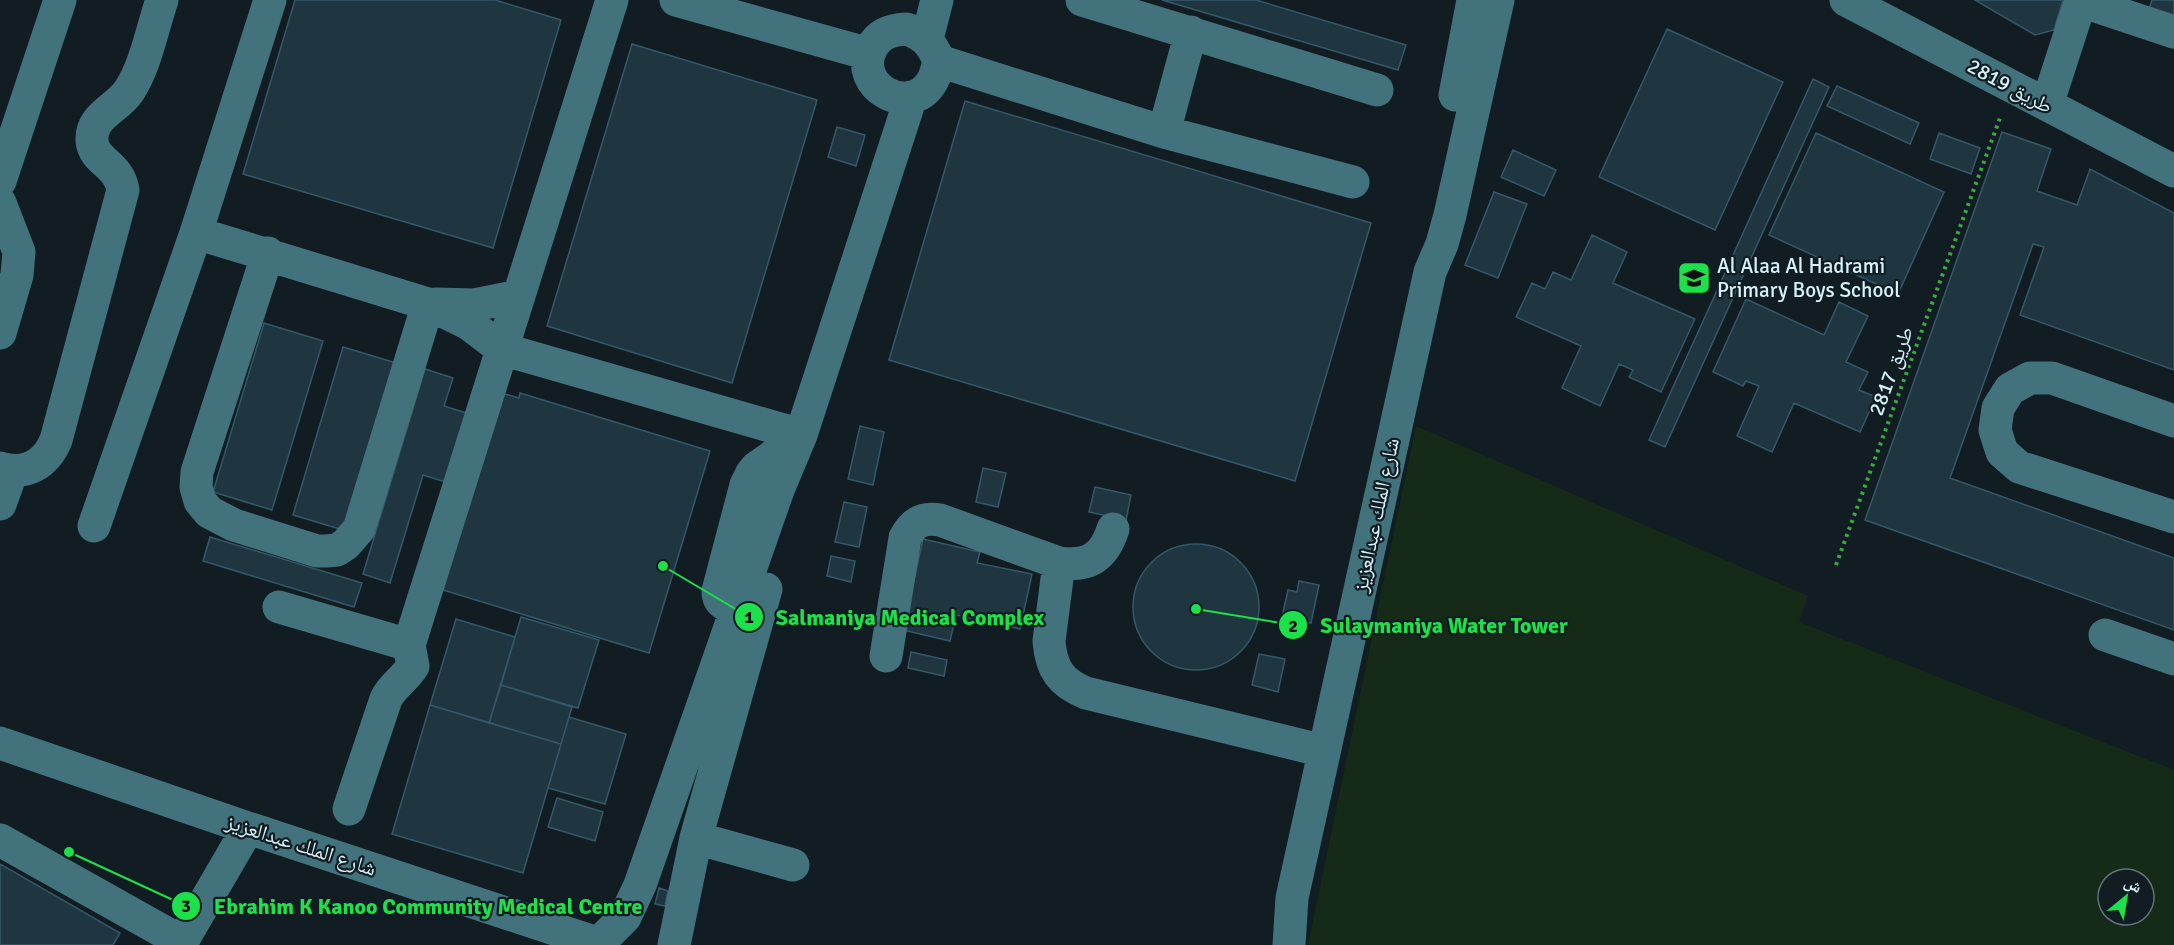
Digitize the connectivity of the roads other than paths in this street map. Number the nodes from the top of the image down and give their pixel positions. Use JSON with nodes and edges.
{"nodes":[{"id":1,"x":60,"y":0,"type":"edge"},
{"id":2,"x":162,"y":0,"type":"edge"},
{"id":3,"x":270,"y":0,"type":"edge"},
{"id":4,"x":612,"y":0,"type":"edge"},
{"id":5,"x":937,"y":0,"type":"edge"},
{"id":6,"x":1082,"y":0,"type":"edge"},
{"id":7,"x":1473,"y":0,"type":"edge"},
{"id":8,"x":1498,"y":0,"type":"edge"},
{"id":9,"x":1845,"y":0,"type":"edge"},
{"id":10,"x":2081,"y":1,"type":"edge"},
{"id":11,"x":689,"y":2,"type":"edge"},
{"id":12,"x":1191,"y":32,"type":"junction"},
{"id":13,"x":2174,"y":32,"type":"edge"},
{"id":14,"x":933,"y":50,"type":"junction"},
{"id":15,"x":869,"y":54,"type":"junction"},
{"id":16,"x":1377,"y":90,"type":"dead end"},
{"id":17,"x":911,"y":97,"type":"junction"},
{"id":18,"x":2047,"y":105,"type":"junction"},
{"id":19,"x":1164,"y":132,"type":"junction"},
{"id":20,"x":2174,"y":171,"type":"edge"},
{"id":21,"x":0,"y":181,"type":"edge"},
{"id":22,"x":1353,"y":182,"type":"dead end"},
{"id":23,"x":0,"y":203,"type":"edge"},
{"id":24,"x":196,"y":233,"type":"junction"},
{"id":25,"x":268,"y":253,"type":"junction"},
{"id":26,"x":1430,"y":272,"type":"junction"},
{"id":27,"x":519,"y":296,"type":"junction"},
{"id":28,"x":428,"y":304,"type":"junction"},
{"id":29,"x":0,"y":333,"type":"edge"},
{"id":30,"x":502,"y":348,"type":"junction"},
{"id":31,"x":2174,"y":421,"type":"edge"},
{"id":32,"x":801,"y":435,"type":"junction"},
{"id":33,"x":6,"y":470,"type":"edge"},
{"id":34,"x":0,"y":504,"type":"edge"},
{"id":35,"x":2174,"y":517,"type":"edge"},
{"id":36,"x":94,"y":526,"type":"dead end"},
{"id":37,"x":1113,"y":529,"type":"dead end"},
{"id":38,"x":1059,"y":563,"type":"junction"},
{"id":39,"x":279,"y":608,"type":"dead end"},
{"id":40,"x":2105,"y":635,"type":"dead end"},
{"id":41,"x":409,"y":645,"type":"junction"},
{"id":42,"x":886,"y":656,"type":"dead end"},
{"id":43,"x":2174,"y":659,"type":"edge"},
{"id":44,"x":719,"y":704,"type":"junction"},
{"id":45,"x":0,"y":743,"type":"edge"},
{"id":46,"x":1324,"y":751,"type":"junction"},
{"id":47,"x":349,"y":809,"type":"dead end"},
{"id":48,"x":248,"y":828,"type":"junction"},
{"id":49,"x":696,"y":838,"type":"junction"},
{"id":50,"x":0,"y":840,"type":"edge"},
{"id":51,"x":793,"y":865,"type":"dead end"},
{"id":52,"x":1292,"y":898,"type":"junction"},
{"id":53,"x":181,"y":944,"type":"edge"},
{"id":54,"x":599,"y":945,"type":"edge"},
{"id":55,"x":674,"y":945,"type":"edge"},
{"id":56,"x":1273,"y":945,"type":"edge"},
{"id":57,"x":1289,"y":945,"type":"edge"}],
"edges":[{"from":1,"to":21,"type":"street"},
{"from":2,"to":33,"type":"street"},
{"from":3,"to":24,"type":"street"},
{"from":4,"to":27,"type":"street"},
{"from":5,"to":14,"type":"street"},
{"from":6,"to":12,"type":"street"},
{"from":7,"to":26,"type":"street","name":"شارع الملك عبدالعزيز"},
{"from":8,"to":26,"type":"street","name":"شارع الملك عبدالعزيز"},
{"from":9,"to":18,"type":"street","name":"طريق 2819"},
{"from":10,"to":13,"type":"street"},
{"from":10,"to":18,"type":"street"},
{"from":11,"to":15,"type":"street"},
{"from":12,"to":16,"type":"street"},
{"from":12,"to":19,"type":"street"},
{"from":14,"to":15,"type":"street"},
{"from":14,"to":17,"type":"street"},
{"from":14,"to":19,"type":"street"},
{"from":15,"to":17,"type":"street"},
{"from":17,"to":32,"type":"street"},
{"from":18,"to":20,"type":"street","name":"طريق 2819"},
{"from":19,"to":22,"type":"street"},
{"from":23,"to":29,"type":"street"},
{"from":24,"to":25,"type":"street"},
{"from":24,"to":36,"type":"street"},
{"from":25,"to":28,"type":"street"},
{"from":25,"to":28,"type":"street"},
{"from":26,"to":46,"type":"street","name":"شارع الملك عبدالعزيز"},
{"from":27,"to":28,"type":"street"},
{"from":27,"to":30,"type":"street"},
{"from":28,"to":30,"type":"street"},
{"from":30,"to":32,"type":"street"},
{"from":30,"to":41,"type":"street"},
{"from":31,"to":35,"type":"street"},
{"from":32,"to":44,"type":"street"},
{"from":32,"to":44,"type":"street"},
{"from":33,"to":34,"type":"street"},
{"from":37,"to":38,"type":"street"},
{"from":38,"to":42,"type":"street"},
{"from":38,"to":46,"type":"street"},
{"from":39,"to":41,"type":"street"},
{"from":40,"to":43,"type":"street"},
{"from":41,"to":47,"type":"street"},
{"from":44,"to":49,"type":"street"},
{"from":44,"to":54,"type":"street"},
{"from":45,"to":48,"type":"street","name":"شارع الملك عبدالعزيز"},
{"from":46,"to":52,"type":"street","name":"شارع الملك عبدالعزيز"},
{"from":48,"to":53,"type":"street"},
{"from":48,"to":54,"type":"street","name":"شارع الملك عبدالعزيز"},
{"from":49,"to":51,"type":"street"},
{"from":49,"to":55,"type":"street"},
{"from":50,"to":53,"type":"street"},
{"from":52,"to":56,"type":"street","name":"شارع الملك عبدالعزيز"},
{"from":52,"to":57,"type":"street","name":"شارع الملك عبدالعزيز"}]}
